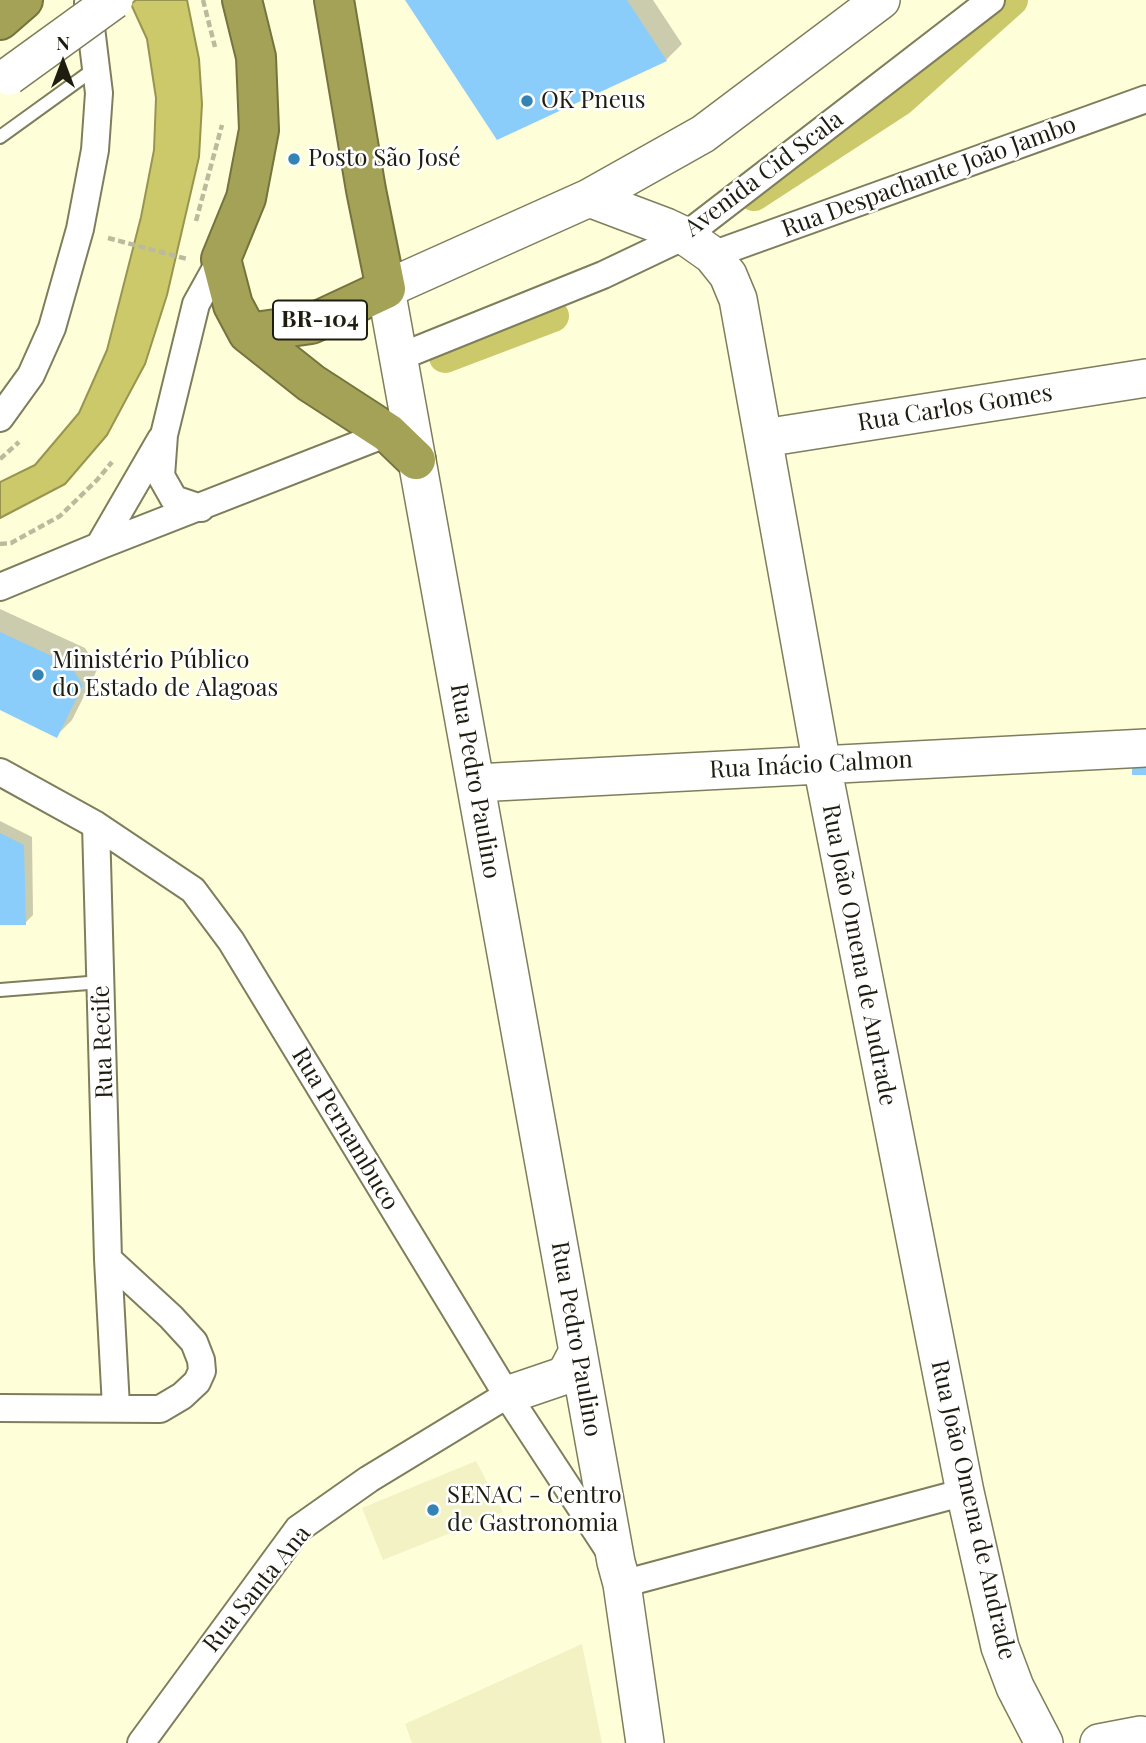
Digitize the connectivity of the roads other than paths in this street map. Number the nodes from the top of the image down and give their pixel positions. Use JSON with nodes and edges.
{"nodes":[{"id":1,"x":23,"y":0,"type":"edge"},
{"id":2,"x":88,"y":0,"type":"edge"},
{"id":3,"x":114,"y":0,"type":"edge"},
{"id":4,"x":242,"y":0,"type":"edge"},
{"id":5,"x":334,"y":0,"type":"edge"},
{"id":6,"x":881,"y":0,"type":"edge"},
{"id":7,"x":991,"y":0,"type":"edge"},
{"id":8,"x":0,"y":20,"type":"edge"},
{"id":9,"x":97,"y":67,"type":"junction"},
{"id":10,"x":0,"y":83,"type":"edge"},
{"id":11,"x":1146,"y":99,"type":"edge"},
{"id":12,"x":0,"y":137,"type":"edge"},
{"id":13,"x":589,"y":198,"type":"junction"},
{"id":14,"x":699,"y":246,"type":"junction"},
{"id":15,"x":199,"y":255,"type":"junction"},
{"id":16,"x":386,"y":289,"type":"junction"},
{"id":17,"x":248,"y":333,"type":"junction"},
{"id":18,"x":397,"y":358,"type":"junction"},
{"id":19,"x":1146,"y":378,"type":"edge"},
{"id":20,"x":0,"y":418,"type":"edge"},
{"id":21,"x":388,"y":433,"type":"junction"},
{"id":22,"x":164,"y":435,"type":"junction"},
{"id":23,"x":764,"y":438,"type":"junction"},
{"id":24,"x":416,"y":460,"type":"junction"},
{"id":25,"x":201,"y":508,"type":"junction"},
{"id":26,"x":99,"y":546,"type":"junction"},
{"id":27,"x":0,"y":587,"type":"edge"},
{"id":28,"x":1146,"y":748,"type":"edge"},
{"id":29,"x":822,"y":765,"type":"junction"},
{"id":30,"x":0,"y":772,"type":"edge"},
{"id":31,"x":476,"y":783,"type":"junction"},
{"id":32,"x":96,"y":825,"type":"junction"},
{"id":33,"x":101,"y":982,"type":"junction"},
{"id":34,"x":0,"y":990,"type":"edge"},
{"id":35,"x":108,"y":1259,"type":"junction"},
{"id":36,"x":578,"y":1351,"type":"junction"},
{"id":37,"x":507,"y":1395,"type":"junction"},
{"id":38,"x":0,"y":1408,"type":"edge"},
{"id":39,"x":116,"y":1408,"type":"junction"},
{"id":40,"x":965,"y":1492,"type":"junction"},
{"id":41,"x":619,"y":1573,"type":"junction"},
{"id":42,"x":1142,"y":1734,"type":"edge"},
{"id":43,"x":141,"y":1743,"type":"edge"},
{"id":44,"x":645,"y":1743,"type":"edge"},
{"id":45,"x":1044,"y":1743,"type":"edge"},
{"id":46,"x":1099,"y":1743,"type":"edge"}],
"edges":[{"from":1,"to":8,"type":"highway"},
{"from":2,"to":9,"type":"street"},
{"from":3,"to":10,"type":"street","bridge":true},
{"from":4,"to":15,"type":"highway"},
{"from":5,"to":16,"type":"highway","name":"Rua Pedro Paulino","number":"BR-104"},
{"from":6,"to":13,"type":"street"},
{"from":7,"to":14,"type":"street","name":"Avenida Cid Scala"},
{"from":9,"to":12,"type":"lane"},
{"from":9,"to":20,"type":"street"},
{"from":11,"to":14,"type":"street","name":"Rua Despachante João Jambo"},
{"from":13,"to":14,"type":"street"},
{"from":13,"to":16,"type":"street"},
{"from":14,"to":18,"type":"street","name":"Avenida Cid Scala"},
{"from":14,"to":23,"type":"street","name":"Rua João Omena de Andrade"},
{"from":15,"to":17,"type":"highway"},
{"from":15,"to":22,"type":"street"},
{"from":16,"to":17,"type":"highway","number":"BR-104"},
{"from":16,"to":18,"type":"street","name":"Rua Pedro Paulino"},
{"from":17,"to":21,"type":"highway"},
{"from":18,"to":24,"type":"street","name":"Rua Pedro Paulino"},
{"from":19,"to":23,"type":"street","name":"Rua Carlos Gomes"},
{"from":21,"to":24,"type":"highway"},
{"from":21,"to":25,"type":"street"},
{"from":22,"to":25,"type":"street"},
{"from":22,"to":26,"type":"street"},
{"from":23,"to":29,"type":"street","name":"Rua João Omena de Andrade"},
{"from":24,"to":31,"type":"street","name":"Rua Pedro Paulino"},
{"from":25,"to":26,"type":"street"},
{"from":26,"to":27,"type":"street"},
{"from":28,"to":29,"type":"street","name":"Rua Inácio Calmon"},
{"from":29,"to":31,"type":"street","name":"Rua Inácio Calmon"},
{"from":29,"to":40,"type":"street","name":"Rua João Omena de Andrade"},
{"from":30,"to":32,"type":"street","name":"Rua Pernambuco"},
{"from":31,"to":36,"type":"street","name":"Rua Pedro Paulino"},
{"from":32,"to":33,"type":"street","name":"Rua Recife"},
{"from":32,"to":37,"type":"street","name":"Rua Pernambuco"},
{"from":33,"to":34,"type":"lane"},
{"from":33,"to":35,"type":"street","name":"Rua Recife"},
{"from":35,"to":39,"type":"street","name":"Rua Recife"},
{"from":35,"to":39,"type":"street"},
{"from":36,"to":37,"type":"street"},
{"from":36,"to":41,"type":"street","name":"Rua Pedro Paulino"},
{"from":37,"to":41,"type":"street","name":"Rua Pernambuco"},
{"from":37,"to":43,"type":"street","name":"Rua Santa Ana"},
{"from":38,"to":39,"type":"street"},
{"from":40,"to":41,"type":"street"},
{"from":40,"to":45,"type":"street","name":"Rua João Omena de Andrade"},
{"from":41,"to":44,"type":"street","name":"Rua Pedro Paulino"},
{"from":42,"to":46,"type":"street"}]}
